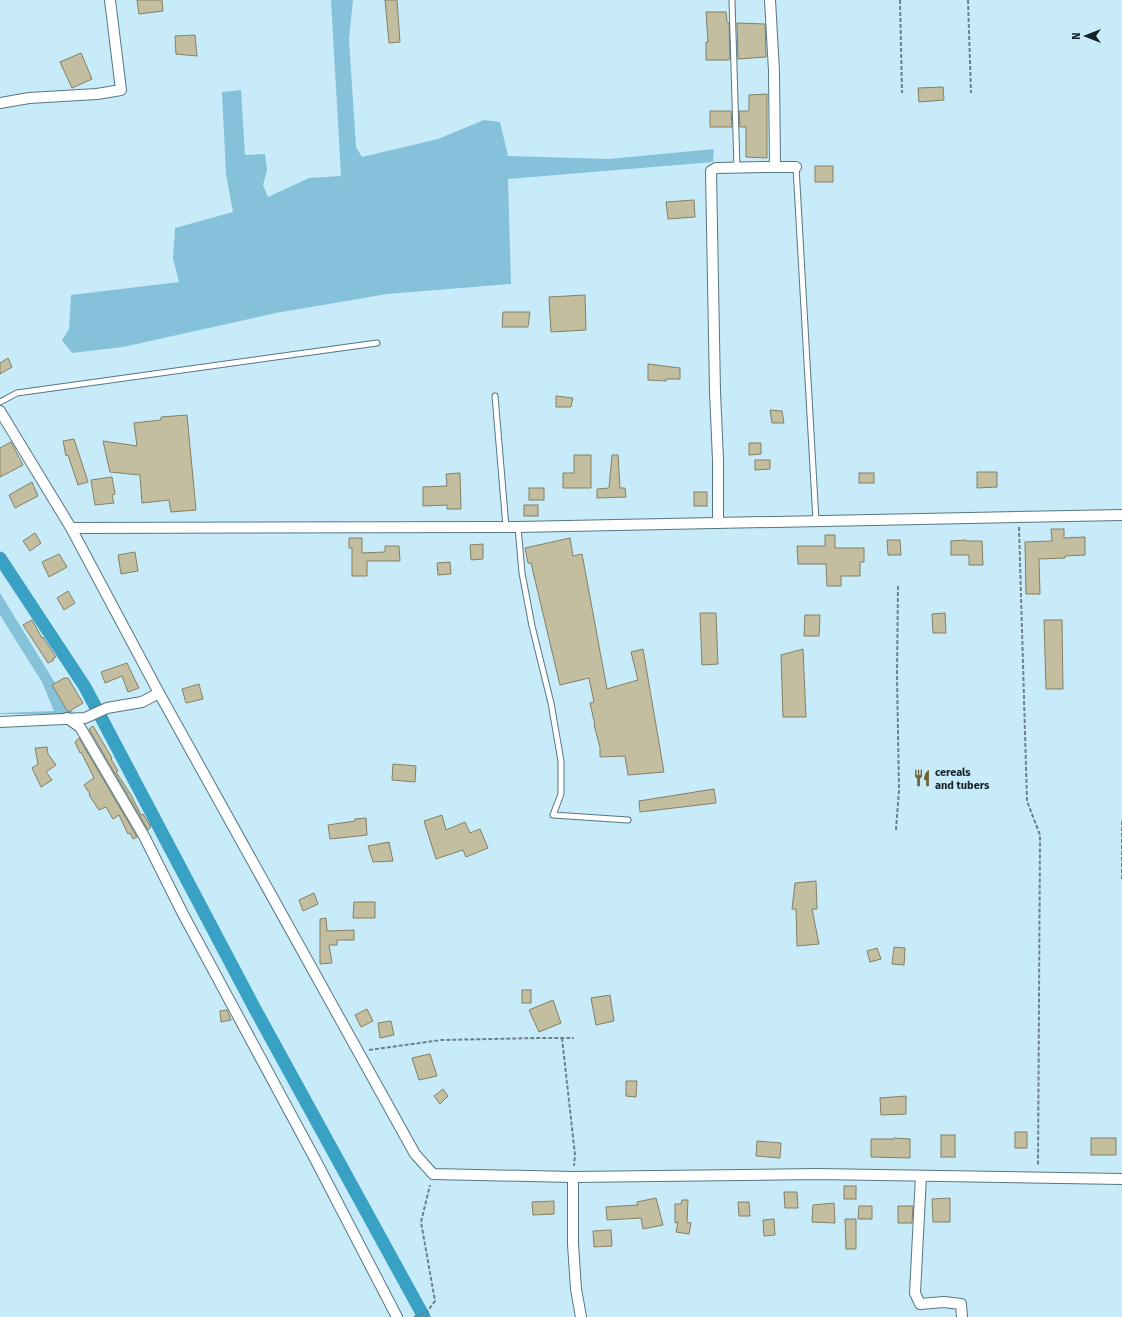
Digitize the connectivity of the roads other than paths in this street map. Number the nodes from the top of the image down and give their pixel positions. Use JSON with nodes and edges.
{"nodes":[{"id":1,"x":110,"y":0,"type":"edge"},
{"id":2,"x":732,"y":0,"type":"edge"},
{"id":3,"x":770,"y":0,"type":"edge"},
{"id":4,"x":0,"y":103,"type":"edge"},
{"id":5,"x":776,"y":167,"type":"junction"},
{"id":6,"x":796,"y":167,"type":"joint"},
{"id":7,"x":736,"y":168,"type":"junction"},
{"id":8,"x":377,"y":343,"type":"dead end"},
{"id":9,"x":495,"y":396,"type":"dead end"},
{"id":10,"x":0,"y":402,"type":"edge"},
{"id":11,"x":0,"y":411,"type":"edge"},
{"id":12,"x":1122,"y":515,"type":"edge"},
{"id":13,"x":816,"y":521,"type":"junction"},
{"id":14,"x":718,"y":523,"type":"junction"},
{"id":15,"x":506,"y":527,"type":"junction"},
{"id":16,"x":518,"y":527,"type":"junction"},
{"id":17,"x":71,"y":528,"type":"junction"},
{"id":18,"x":159,"y":693,"type":"junction"},
{"id":19,"x":67,"y":718,"type":"junction"},
{"id":20,"x":0,"y":722,"type":"edge"},
{"id":21,"x":628,"y":820,"type":"dead end"},
{"id":22,"x":921,"y":1176,"type":"junction"},
{"id":23,"x":573,"y":1177,"type":"junction"},
{"id":24,"x":1122,"y":1179,"type":"edge"},
{"id":25,"x":397,"y":1317,"type":"edge"},
{"id":26,"x":581,"y":1317,"type":"edge"},
{"id":27,"x":962,"y":1317,"type":"edge"}],
"edges":[{"from":1,"to":4,"type":"street"},
{"from":2,"to":7,"type":"lane"},
{"from":3,"to":5,"type":"street"},
{"from":5,"to":6,"type":"street"},
{"from":5,"to":7,"type":"street"},
{"from":6,"to":13,"type":"lane"},
{"from":7,"to":14,"type":"street"},
{"from":8,"to":10,"type":"lane"},
{"from":9,"to":15,"type":"lane"},
{"from":11,"to":17,"type":"street"},
{"from":12,"to":13,"type":"street"},
{"from":13,"to":14,"type":"street"},
{"from":14,"to":16,"type":"street"},
{"from":15,"to":16,"type":"street"},
{"from":15,"to":17,"type":"street"},
{"from":16,"to":21,"type":"lane"},
{"from":17,"to":18,"type":"street"},
{"from":18,"to":19,"type":"street"},
{"from":18,"to":23,"type":"street"},
{"from":19,"to":20,"type":"street"},
{"from":19,"to":25,"type":"street"},
{"from":22,"to":23,"type":"street"},
{"from":22,"to":24,"type":"street"},
{"from":22,"to":27,"type":"street"},
{"from":23,"to":26,"type":"street"}]}
